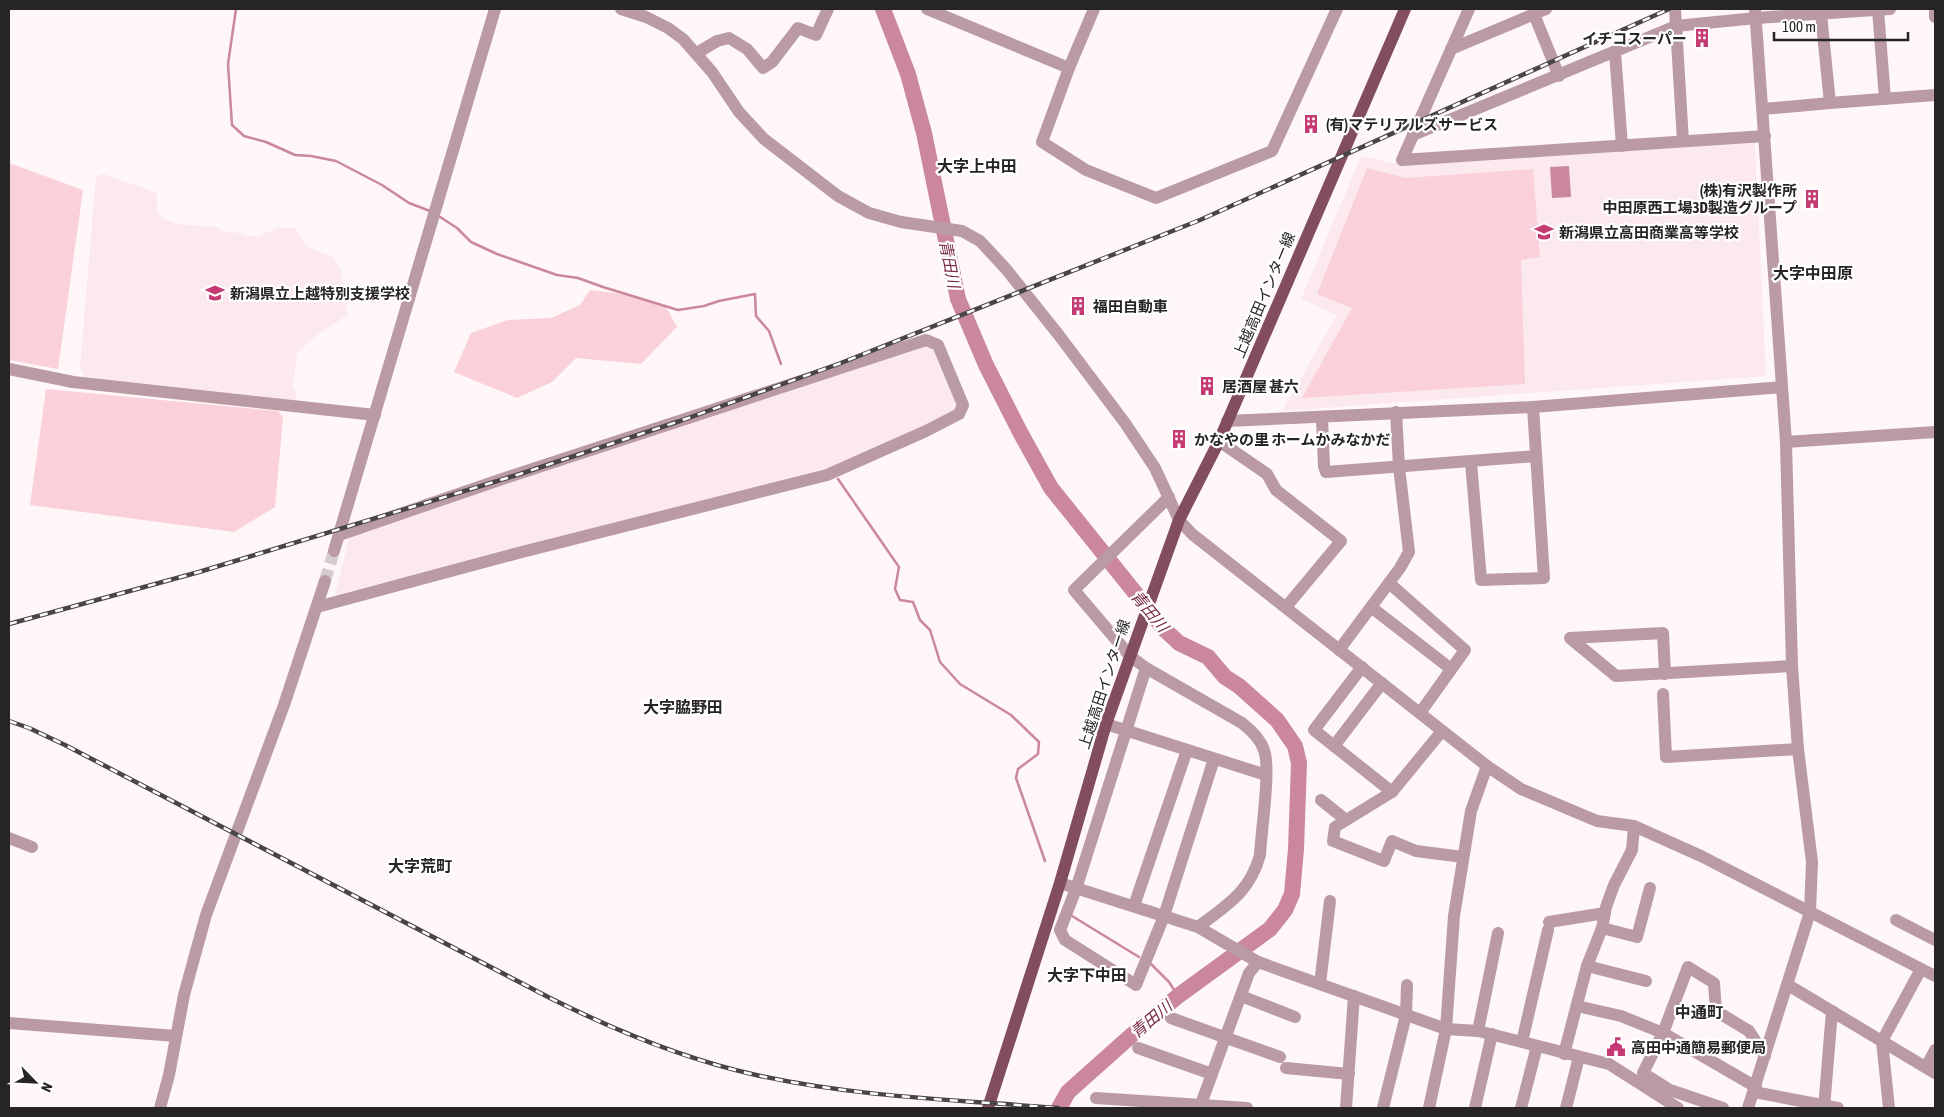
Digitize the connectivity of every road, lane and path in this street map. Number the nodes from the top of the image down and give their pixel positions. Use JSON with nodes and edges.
{"nodes":[{"id":1,"x":495,"y":9,"type":"edge"},
{"id":2,"x":620,"y":9,"type":"edge"},
{"id":3,"x":828,"y":9,"type":"edge"},
{"id":4,"x":927,"y":9,"type":"edge"},
{"id":5,"x":1094,"y":9,"type":"edge"},
{"id":6,"x":1337,"y":9,"type":"edge"},
{"id":7,"x":1405,"y":9,"type":"edge"},
{"id":8,"x":1469,"y":9,"type":"edge"},
{"id":9,"x":1546,"y":9,"type":"edge"},
{"id":10,"x":1675,"y":9,"type":"edge"},
{"id":11,"x":1884,"y":9,"type":"edge"},
{"id":12,"x":1935,"y":9,"type":"edge"},
{"id":13,"x":1755,"y":13,"type":"edge"},
{"id":14,"x":1534,"y":14,"type":"junction"},
{"id":15,"x":1821,"y":14,"type":"junction"},
{"id":16,"x":1935,"y":17,"type":"edge"},
{"id":17,"x":1676,"y":26,"type":"junction"},
{"id":18,"x":1451,"y":49,"type":"junction"},
{"id":19,"x":1615,"y":52,"type":"junction"},
{"id":20,"x":697,"y":53,"type":"junction"},
{"id":21,"x":1069,"y":68,"type":"junction"},
{"id":22,"x":1559,"y":76,"type":"junction"},
{"id":23,"x":1935,"y":95,"type":"edge"},
{"id":24,"x":1885,"y":100,"type":"junction"},
{"id":25,"x":1830,"y":102,"type":"junction"},
{"id":26,"x":1764,"y":109,"type":"junction"},
{"id":27,"x":1413,"y":135,"type":"junction"},
{"id":28,"x":1765,"y":136,"type":"junction"},
{"id":29,"x":1683,"y":141,"type":"junction"},
{"id":30,"x":1622,"y":146,"type":"junction"},
{"id":31,"x":9,"y":369,"type":"edge"},
{"id":32,"x":1782,"y":387,"type":"junction"},
{"id":33,"x":1533,"y":407,"type":"junction"},
{"id":34,"x":1396,"y":412,"type":"junction"},
{"id":35,"x":375,"y":414,"type":"junction"},
{"id":36,"x":1322,"y":417,"type":"junction"},
{"id":37,"x":1227,"y":421,"type":"junction"},
{"id":38,"x":1935,"y":432,"type":"edge"},
{"id":39,"x":1219,"y":441,"type":"junction"},
{"id":40,"x":1786,"y":442,"type":"junction"},
{"id":41,"x":1536,"y":456,"type":"junction"},
{"id":42,"x":1471,"y":462,"type":"junction"},
{"id":43,"x":1399,"y":467,"type":"junction"},
{"id":44,"x":1169,"y":497,"type":"junction"},
{"id":45,"x":1179,"y":520,"type":"junction"},
{"id":46,"x":339,"y":535,"type":"junction"},
{"id":47,"x":334,"y":551,"type":"tunnel mouth"},
{"id":48,"x":325,"y":581,"type":"tunnel mouth"},
{"id":49,"x":1389,"y":583,"type":"junction"},
{"id":50,"x":317,"y":607,"type":"junction"},
{"id":51,"x":1286,"y":607,"type":"junction"},
{"id":52,"x":1372,"y":607,"type":"junction"},
{"id":53,"x":1339,"y":650,"type":"junction"},
{"id":54,"x":1130,"y":656,"type":"junction"},
{"id":55,"x":1792,"y":666,"type":"junction"},
{"id":56,"x":1362,"y":667,"type":"junction"},
{"id":57,"x":1146,"y":668,"type":"junction"},
{"id":58,"x":1451,"y":669,"type":"junction"},
{"id":59,"x":1665,"y":674,"type":"junction"},
{"id":60,"x":1382,"y":683,"type":"junction"},
{"id":61,"x":1663,"y":694,"type":"dead end"},
{"id":62,"x":1420,"y":713,"type":"junction"},
{"id":63,"x":1106,"y":724,"type":"junction"},
{"id":64,"x":1126,"y":730,"type":"junction"},
{"id":65,"x":1442,"y":731,"type":"junction"},
{"id":66,"x":1334,"y":746,"type":"junction"},
{"id":67,"x":1798,"y":748,"type":"junction"},
{"id":68,"x":1187,"y":750,"type":"junction"},
{"id":69,"x":1214,"y":759,"type":"junction"},
{"id":70,"x":1487,"y":766,"type":"junction"},
{"id":71,"x":1266,"y":775,"type":"junction"},
{"id":72,"x":1392,"y":792,"type":"junction"},
{"id":73,"x":1321,"y":800,"type":"dead end"},
{"id":74,"x":1346,"y":820,"type":"junction"},
{"id":75,"x":1634,"y":826,"type":"junction"},
{"id":76,"x":9,"y":838,"type":"edge"},
{"id":77,"x":32,"y":847,"type":"dead end"},
{"id":78,"x":1463,"y":857,"type":"junction"},
{"id":79,"x":1060,"y":883,"type":"junction"},
{"id":80,"x":1076,"y":888,"type":"junction"},
{"id":81,"x":1650,"y":888,"type":"dead end"},
{"id":82,"x":1330,"y":901,"type":"dead end"},
{"id":83,"x":1134,"y":906,"type":"junction"},
{"id":84,"x":1810,"y":912,"type":"junction"},
{"id":85,"x":1605,"y":913,"type":"junction"},
{"id":86,"x":1164,"y":916,"type":"junction"},
{"id":87,"x":1896,"y":920,"type":"dead end"},
{"id":88,"x":1198,"y":927,"type":"junction"},
{"id":89,"x":1602,"y":928,"type":"junction"},
{"id":90,"x":1498,"y":933,"type":"dead end"},
{"id":91,"x":1935,"y":940,"type":"edge"},
{"id":92,"x":1254,"y":959,"type":"junction"},
{"id":93,"x":1587,"y":966,"type":"junction"},
{"id":94,"x":1922,"y":969,"type":"junction"},
{"id":95,"x":1935,"y":976,"type":"edge"},
{"id":96,"x":1646,"y":981,"type":"dead end"},
{"id":97,"x":1320,"y":984,"type":"junction"},
{"id":98,"x":1407,"y":985,"type":"dead end"},
{"id":99,"x":1788,"y":985,"type":"junction"},
{"id":100,"x":1241,"y":996,"type":"junction"},
{"id":101,"x":1354,"y":996,"type":"junction"},
{"id":102,"x":1577,"y":1006,"type":"junction"},
{"id":103,"x":1832,"y":1011,"type":"junction"},
{"id":104,"x":1406,"y":1015,"type":"junction"},
{"id":105,"x":1295,"y":1017,"type":"dead end"},
{"id":106,"x":1172,"y":1018,"type":"dead end"},
{"id":107,"x":9,"y":1023,"type":"edge"},
{"id":108,"x":1446,"y":1029,"type":"junction"},
{"id":109,"x":1478,"y":1031,"type":"junction"},
{"id":110,"x":1663,"y":1033,"type":"junction"},
{"id":111,"x":1492,"y":1034,"type":"junction"},
{"id":112,"x":176,"y":1036,"type":"junction"},
{"id":113,"x":1226,"y":1036,"type":"junction"},
{"id":114,"x":1882,"y":1041,"type":"junction"},
{"id":115,"x":1522,"y":1042,"type":"junction"},
{"id":116,"x":1536,"y":1046,"type":"junction"},
{"id":117,"x":1138,"y":1048,"type":"dead end"},
{"id":118,"x":1935,"y":1050,"type":"edge"},
{"id":119,"x":1564,"y":1054,"type":"junction"},
{"id":120,"x":1765,"y":1056,"type":"junction"},
{"id":121,"x":1579,"y":1057,"type":"junction"},
{"id":122,"x":1931,"y":1070,"type":"edge"},
{"id":123,"x":1212,"y":1074,"type":"junction"},
{"id":124,"x":1348,"y":1074,"type":"junction"},
{"id":125,"x":1755,"y":1089,"type":"junction"},
{"id":126,"x":1096,"y":1098,"type":"dead end"},
{"id":127,"x":1201,"y":1104,"type":"junction"},
{"id":128,"x":1824,"y":1107,"type":"edge"},
{"id":129,"x":160,"y":1108,"type":"edge"},
{"id":130,"x":988,"y":1108,"type":"edge"},
{"id":131,"x":1247,"y":1108,"type":"edge"},
{"id":132,"x":1346,"y":1108,"type":"edge"},
{"id":133,"x":1383,"y":1108,"type":"edge"},
{"id":134,"x":1429,"y":1108,"type":"edge"},
{"id":135,"x":1475,"y":1108,"type":"edge"},
{"id":136,"x":1521,"y":1108,"type":"edge"},
{"id":137,"x":1566,"y":1108,"type":"edge"},
{"id":138,"x":1678,"y":1108,"type":"edge"},
{"id":139,"x":1723,"y":1108,"type":"edge"},
{"id":140,"x":1748,"y":1108,"type":"edge"},
{"id":141,"x":1838,"y":1108,"type":"edge"},
{"id":142,"x":1889,"y":1108,"type":"edge"}],
"edges":[{"from":1,"to":35,"type":"street"},
{"from":2,"to":20,"type":"street"},
{"from":3,"to":20,"type":"street"},
{"from":4,"to":21,"type":"street"},
{"from":5,"to":21,"type":"street"},
{"from":6,"to":21,"type":"street"},
{"from":7,"to":37,"type":"main road","name":"上越高田インター線"},
{"from":8,"to":18,"type":"street"},
{"from":9,"to":14,"type":"street"},
{"from":10,"to":17,"type":"street"},
{"from":11,"to":15,"type":"street"},
{"from":11,"to":24,"type":"street"},
{"from":12,"to":16,"type":"street"},
{"from":13,"to":15,"type":"street"},
{"from":13,"to":17,"type":"street"},
{"from":13,"to":26,"type":"street"},
{"from":14,"to":18,"type":"street"},
{"from":14,"to":22,"type":"street"},
{"from":15,"to":25,"type":"street"},
{"from":17,"to":19,"type":"street"},
{"from":17,"to":29,"type":"street"},
{"from":18,"to":27,"type":"street"},
{"from":19,"to":22,"type":"street"},
{"from":19,"to":30,"type":"street"},
{"from":20,"to":44,"type":"street"},
{"from":22,"to":27,"type":"street"},
{"from":23,"to":24,"type":"street"},
{"from":24,"to":25,"type":"street"},
{"from":25,"to":26,"type":"street"},
{"from":26,"to":28,"type":"street"},
{"from":27,"to":30,"type":"street"},
{"from":28,"to":29,"type":"street"},
{"from":28,"to":32,"type":"street"},
{"from":29,"to":30,"type":"street"},
{"from":31,"to":35,"type":"street"},
{"from":32,"to":33,"type":"street"},
{"from":32,"to":40,"type":"street"},
{"from":33,"to":34,"type":"street"},
{"from":33,"to":41,"type":"street"},
{"from":34,"to":36,"type":"street"},
{"from":34,"to":43,"type":"street"},
{"from":35,"to":46,"type":"street"},
{"from":36,"to":37,"type":"street"},
{"from":36,"to":43,"type":"street"},
{"from":37,"to":39,"type":"main road","name":"上越高田インター線"},
{"from":38,"to":40,"type":"street"},
{"from":39,"to":45,"type":"main road","name":"上越高田インター線"},
{"from":39,"to":51,"type":"street"},
{"from":40,"to":55,"type":"street"},
{"from":41,"to":42,"type":"street"},
{"from":41,"to":42,"type":"street"},
{"from":42,"to":43,"type":"street"},
{"from":43,"to":49,"type":"street"},
{"from":44,"to":45,"type":"street"},
{"from":44,"to":54,"type":"street"},
{"from":45,"to":51,"type":"street"},
{"from":45,"to":54,"type":"main road","name":"上越高田インター線"},
{"from":46,"to":47,"type":"street"},
{"from":46,"to":50,"type":"street"},
{"from":48,"to":50,"type":"street"},
{"from":49,"to":52,"type":"street"},
{"from":49,"to":58,"type":"street"},
{"from":50,"to":112,"type":"street"},
{"from":51,"to":53,"type":"street"},
{"from":52,"to":53,"type":"street"},
{"from":52,"to":58,"type":"street"},
{"from":53,"to":56,"type":"street"},
{"from":54,"to":57,"type":"street"},
{"from":54,"to":63,"type":"main road","name":"上越高田インター線"},
{"from":55,"to":59,"type":"street"},
{"from":55,"to":67,"type":"street"},
{"from":56,"to":60,"type":"street"},
{"from":56,"to":66,"type":"street"},
{"from":57,"to":64,"type":"street"},
{"from":57,"to":71,"type":"street"},
{"from":58,"to":62,"type":"street"},
{"from":59,"to":59,"type":"street"},
{"from":60,"to":62,"type":"street"},
{"from":60,"to":66,"type":"street"},
{"from":61,"to":67,"type":"street"},
{"from":62,"to":65,"type":"street"},
{"from":63,"to":64,"type":"street"},
{"from":63,"to":79,"type":"main road","name":"上越高田インター線"},
{"from":64,"to":68,"type":"street"},
{"from":64,"to":80,"type":"street"},
{"from":65,"to":70,"type":"street"},
{"from":65,"to":72,"type":"street"},
{"from":66,"to":72,"type":"street"},
{"from":67,"to":84,"type":"street"},
{"from":68,"to":69,"type":"street"},
{"from":68,"to":83,"type":"street"},
{"from":69,"to":71,"type":"street"},
{"from":69,"to":86,"type":"street"},
{"from":70,"to":75,"type":"street"},
{"from":70,"to":78,"type":"street"},
{"from":71,"to":88,"type":"street"},
{"from":72,"to":74,"type":"street"},
{"from":73,"to":74,"type":"street"},
{"from":74,"to":78,"type":"street"},
{"from":75,"to":84,"type":"street"},
{"from":75,"to":85,"type":"street"},
{"from":76,"to":77,"type":"street"},
{"from":78,"to":108,"type":"street"},
{"from":79,"to":80,"type":"street"},
{"from":79,"to":130,"type":"main road","name":"上越高田インター線"},
{"from":80,"to":83,"type":"street"},
{"from":80,"to":86,"type":"street"},
{"from":81,"to":89,"type":"street"},
{"from":82,"to":97,"type":"street"},
{"from":83,"to":86,"type":"street"},
{"from":84,"to":94,"type":"street"},
{"from":84,"to":99,"type":"street"},
{"from":85,"to":89,"type":"street"},
{"from":85,"to":115,"type":"street"},
{"from":86,"to":88,"type":"street"},
{"from":87,"to":91,"type":"street"},
{"from":88,"to":92,"type":"street"},
{"from":89,"to":93,"type":"street"},
{"from":90,"to":109,"type":"street"},
{"from":92,"to":97,"type":"street"},
{"from":92,"to":100,"type":"street"},
{"from":93,"to":96,"type":"street"},
{"from":93,"to":102,"type":"street"},
{"from":94,"to":95,"type":"street"},
{"from":94,"to":114,"type":"street"},
{"from":97,"to":101,"type":"street"},
{"from":98,"to":104,"type":"street"},
{"from":99,"to":103,"type":"street"},
{"from":99,"to":120,"type":"street"},
{"from":100,"to":105,"type":"street"},
{"from":100,"to":113,"type":"street"},
{"from":101,"to":104,"type":"street"},
{"from":101,"to":124,"type":"street"},
{"from":102,"to":110,"type":"street"},
{"from":102,"to":119,"type":"street"},
{"from":103,"to":114,"type":"street"},
{"from":103,"to":128,"type":"street"},
{"from":104,"to":108,"type":"street"},
{"from":104,"to":133,"type":"street"},
{"from":106,"to":113,"type":"street"},
{"from":107,"to":112,"type":"street"},
{"from":108,"to":109,"type":"street"},
{"from":108,"to":134,"type":"street"},
{"from":109,"to":111,"type":"street"},
{"from":110,"to":120,"type":"street"},
{"from":110,"to":125,"type":"street"},
{"from":110,"to":139,"type":"street"},
{"from":111,"to":115,"type":"street"},
{"from":111,"to":135,"type":"street"},
{"from":112,"to":129,"type":"street"},
{"from":113,"to":123,"type":"street"},
{"from":113,"to":124,"type":"street"},
{"from":114,"to":122,"type":"street"},
{"from":114,"to":142,"type":"street"},
{"from":115,"to":116,"type":"street"},
{"from":116,"to":119,"type":"street"},
{"from":116,"to":136,"type":"street"},
{"from":117,"to":123,"type":"street"},
{"from":118,"to":122,"type":"street"},
{"from":119,"to":121,"type":"street"},
{"from":120,"to":125,"type":"street"},
{"from":121,"to":137,"type":"street"},
{"from":121,"to":138,"type":"street"},
{"from":123,"to":127,"type":"street"},
{"from":124,"to":132,"type":"street"},
{"from":125,"to":128,"type":"street"},
{"from":125,"to":140,"type":"street"},
{"from":126,"to":127,"type":"street"},
{"from":127,"to":131,"type":"street"},
{"from":128,"to":141,"type":"street"}]}
